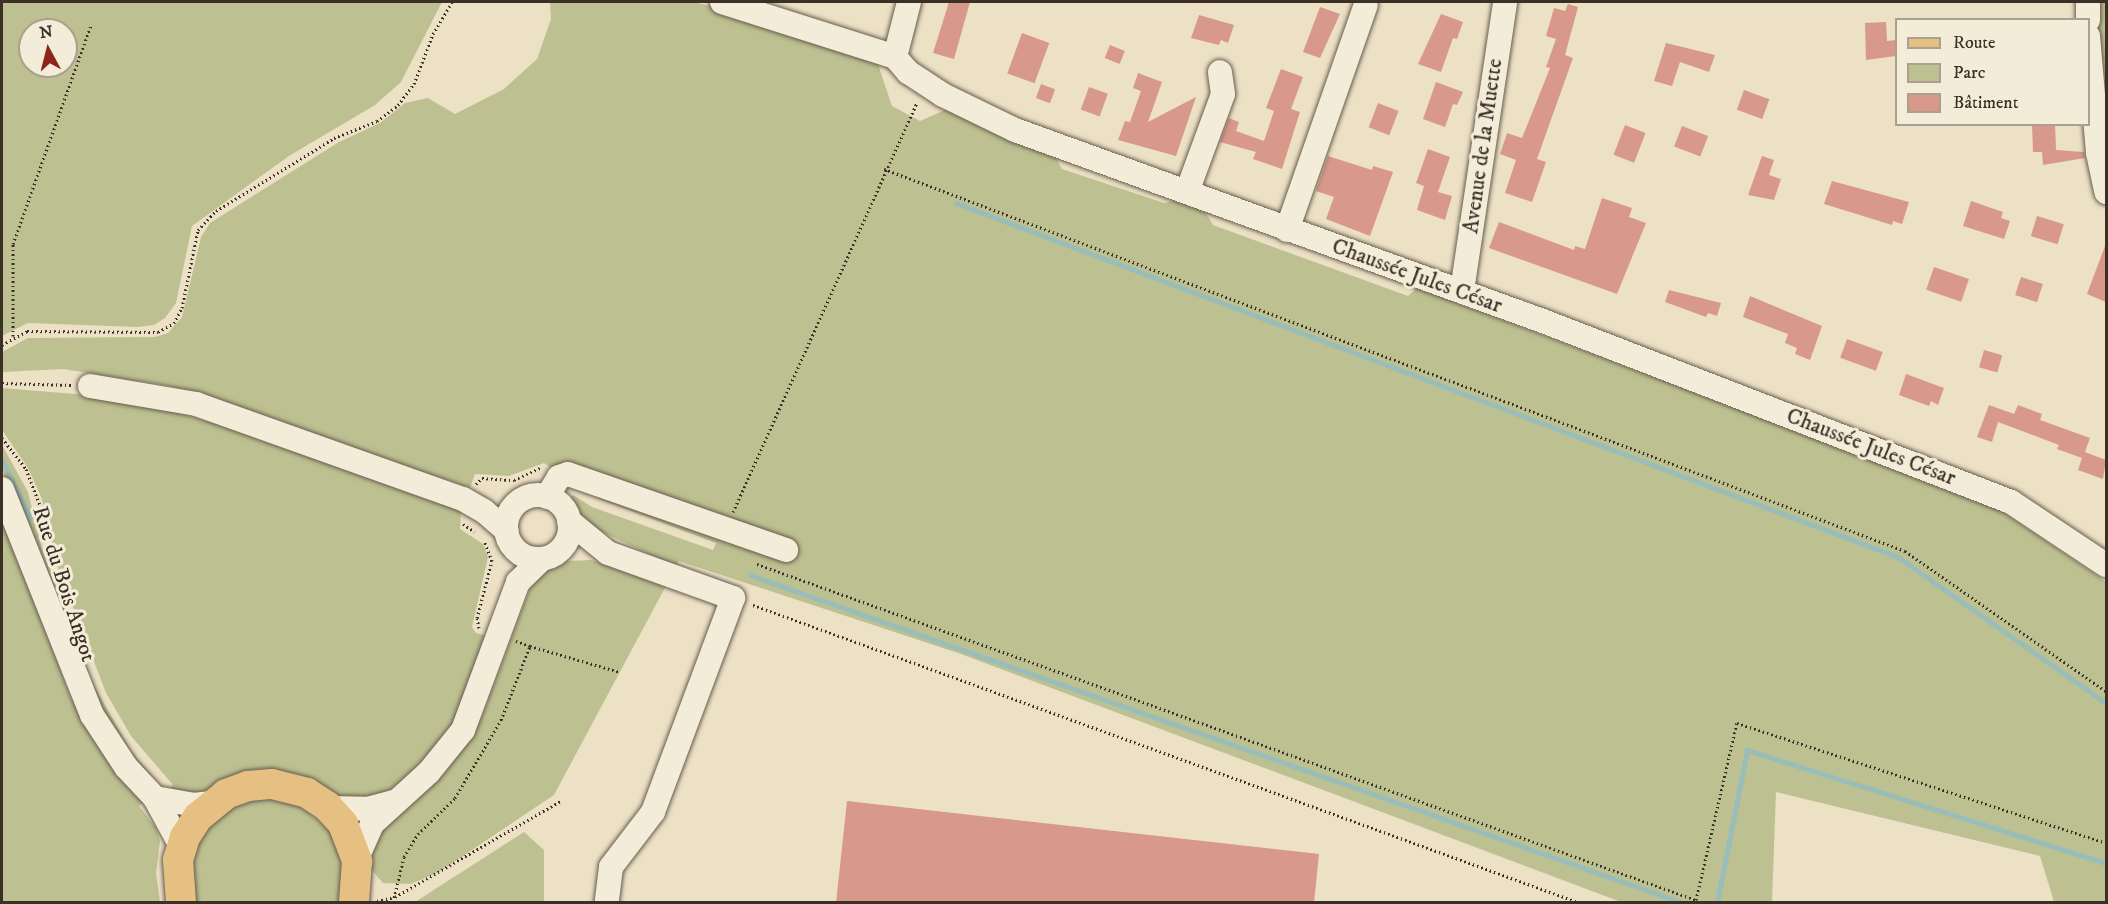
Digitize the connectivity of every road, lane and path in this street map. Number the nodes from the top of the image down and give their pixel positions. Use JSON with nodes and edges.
{"nodes":[{"id":1,"x":452,"y":2,"type":"edge"},
{"id":2,"x":722,"y":2,"type":"edge"},
{"id":3,"x":909,"y":2,"type":"edge"},
{"id":4,"x":1505,"y":2,"type":"edge"},
{"id":5,"x":2088,"y":2,"type":"edge"},
{"id":6,"x":1366,"y":5,"type":"dead end"},
{"id":7,"x":2088,"y":18,"type":"edge"},
{"id":8,"x":91,"y":25,"type":"dead end"},
{"id":9,"x":895,"y":57,"type":"junction"},
{"id":10,"x":2090,"y":59,"type":"edge"},
{"id":11,"x":1220,"y":72,"type":"dead end"},
{"id":12,"x":926,"y":84,"type":"junction"},
{"id":13,"x":884,"y":169,"type":"junction"},
{"id":14,"x":1187,"y":192,"type":"junction"},
{"id":15,"x":2106,"y":192,"type":"edge"},
{"id":16,"x":1287,"y":230,"type":"junction"},
{"id":17,"x":1462,"y":291,"type":"junction"},
{"id":18,"x":13,"y":336,"type":"junction"},
{"id":19,"x":2,"y":345,"type":"edge"},
{"id":20,"x":2,"y":383,"type":"edge"},
{"id":21,"x":90,"y":386,"type":"joint"},
{"id":22,"x":2,"y":438,"type":"edge"},
{"id":23,"x":553,"y":487,"type":"junction"},
{"id":24,"x":2,"y":489,"type":"edge"},
{"id":25,"x":467,"y":500,"type":"junction"},
{"id":26,"x":522,"y":500,"type":"junction"},
{"id":27,"x":570,"y":521,"type":"junction"},
{"id":28,"x":725,"y":528,"type":"junction"},
{"id":29,"x":511,"y":540,"type":"junction"},
{"id":30,"x":49,"y":548,"type":"dead end"},
{"id":31,"x":786,"y":550,"type":"dead end"},
{"id":32,"x":608,"y":552,"type":"junction"},
{"id":33,"x":551,"y":555,"type":"junction"},
{"id":34,"x":750,"y":561,"type":"dead end"},
{"id":35,"x":2106,"y":565,"type":"edge"},
{"id":36,"x":514,"y":591,"type":"junction"},
{"id":37,"x":733,"y":598,"type":"junction"},
{"id":38,"x":499,"y":636,"type":"junction"},
{"id":39,"x":530,"y":646,"type":"junction"},
{"id":40,"x":620,"y":672,"type":"dead end"},
{"id":41,"x":2106,"y":690,"type":"edge"},
{"id":42,"x":156,"y":798,"type":"junction"},
{"id":43,"x":562,"y":800,"type":"dead end"},
{"id":44,"x":393,"y":802,"type":"junction"},
{"id":45,"x":212,"y":803,"type":"junction"},
{"id":46,"x":328,"y":808,"type":"junction"},
{"id":47,"x":2106,"y":843,"type":"edge"},
{"id":48,"x":181,"y":846,"type":"junction"},
{"id":49,"x":356,"y":881,"type":"edge"},
{"id":50,"x":394,"y":897,"type":"junction"},
{"id":51,"x":181,"y":903,"type":"edge"},
{"id":52,"x":393,"y":903,"type":"edge"},
{"id":53,"x":607,"y":903,"type":"edge"},
{"id":54,"x":1578,"y":903,"type":"edge"}],
"edges":[{"from":1,"to":18,"type":"path"},
{"from":2,"to":9,"type":"street","name":"Chaussée Jules César"},
{"from":3,"to":9,"type":"street"},
{"from":4,"to":17,"type":"street","name":"Avenue de la Muette"},
{"from":5,"to":7,"type":"street"},
{"from":6,"to":16,"type":"street"},
{"from":8,"to":18,"type":"path"},
{"from":9,"to":12,"type":"street","name":"Chaussée Jules César"},
{"from":10,"to":15,"type":"street"},
{"from":11,"to":14,"type":"street"},
{"from":12,"to":13,"type":"path"},
{"from":12,"to":14,"type":"street","name":"Chaussée Jules César"},
{"from":13,"to":28,"type":"path"},
{"from":13,"to":41,"type":"path"},
{"from":14,"to":16,"type":"street","name":"Chaussée Jules César"},
{"from":16,"to":17,"type":"street","name":"Chaussée Jules César"},
{"from":17,"to":35,"type":"street","name":"Chaussée Jules César"},
{"from":18,"to":19,"type":"path"},
{"from":20,"to":21,"type":"path"},
{"from":21,"to":25,"type":"street"},
{"from":22,"to":30,"type":"path","name":"Rue du Bois Angot"},
{"from":23,"to":25,"type":"path"},
{"from":23,"to":26,"type":"street"},
{"from":23,"to":27,"type":"street"},
{"from":23,"to":28,"type":"street"},
{"from":24,"to":42,"type":"street","name":"Rue du Bois Angot"},
{"from":25,"to":26,"type":"street"},
{"from":25,"to":29,"type":"street"},
{"from":25,"to":38,"type":"path"},
{"from":26,"to":29,"type":"street"},
{"from":27,"to":32,"type":"street"},
{"from":27,"to":33,"type":"street"},
{"from":28,"to":31,"type":"street"},
{"from":29,"to":33,"type":"street"},
{"from":29,"to":36,"type":"street"},
{"from":32,"to":33,"type":"street"},
{"from":32,"to":37,"type":"street"},
{"from":33,"to":36,"type":"street"},
{"from":34,"to":47,"type":"path"},
{"from":36,"to":38,"type":"street"},
{"from":37,"to":53,"type":"street"},
{"from":37,"to":54,"type":"path"},
{"from":38,"to":39,"type":"path"},
{"from":38,"to":44,"type":"street"},
{"from":39,"to":40,"type":"path"},
{"from":39,"to":50,"type":"path"},
{"from":42,"to":45,"type":"street"},
{"from":42,"to":48,"type":"street","name":"Rue du Bois Angot"},
{"from":43,"to":50,"type":"path"},
{"from":44,"to":46,"type":"street"},
{"from":44,"to":49,"type":"street"},
{"from":45,"to":46,"type":"main road"},
{"from":45,"to":48,"type":"main road"},
{"from":46,"to":49,"type":"main road"},
{"from":48,"to":51,"type":"main road"},
{"from":49,"to":50,"type":"path"},
{"from":50,"to":52,"type":"path"}]}
